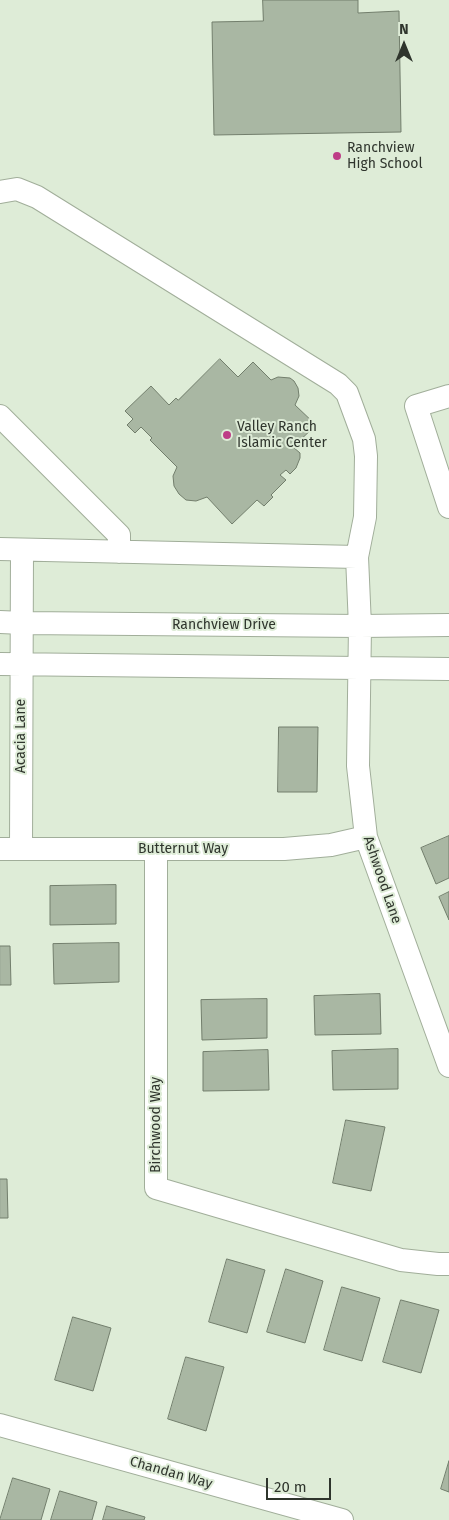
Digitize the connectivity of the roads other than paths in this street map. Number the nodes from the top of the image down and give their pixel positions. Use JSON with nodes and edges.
{"nodes":[{"id":1,"x":0,"y":192,"type":"edge"},
{"id":2,"x":449,"y":396,"type":"edge"},
{"id":3,"x":0,"y":416,"type":"edge"},
{"id":4,"x":449,"y":507,"type":"edge"},
{"id":5,"x":11,"y":550,"type":"edge"},
{"id":6,"x":119,"y":552,"type":"junction"},
{"id":7,"x":357,"y":557,"type":"junction"},
{"id":8,"x":0,"y":622,"type":"edge"},
{"id":9,"x":23,"y":623,"type":"junction"},
{"id":10,"x":449,"y":625,"type":"edge"},
{"id":11,"x":360,"y":626,"type":"junction"},
{"id":12,"x":11,"y":664,"type":"edge"},
{"id":13,"x":360,"y":667,"type":"junction"},
{"id":14,"x":449,"y":669,"type":"edge"},
{"id":15,"x":366,"y":837,"type":"junction"},
{"id":16,"x":10,"y":849,"type":"edge"},
{"id":17,"x":156,"y":849,"type":"junction"},
{"id":18,"x":449,"y":1066,"type":"edge"},
{"id":19,"x":449,"y":1264,"type":"edge"},
{"id":20,"x":0,"y":1425,"type":"edge"},
{"id":21,"x":342,"y":1520,"type":"edge"}],
"edges":[{"from":1,"to":7,"type":"street","name":"Ashwood Lane"},
{"from":2,"to":4,"type":"street"},
{"from":3,"to":6,"type":"street"},
{"from":5,"to":6,"type":"street"},
{"from":5,"to":9,"type":"street","name":"Acacia Lane"},
{"from":6,"to":7,"type":"street"},
{"from":7,"to":11,"type":"street","name":"Ashwood Lane"},
{"from":8,"to":9,"type":"street","name":"Ranchview Drive"},
{"from":9,"to":11,"type":"street","name":"Ranchview Drive"},
{"from":9,"to":12,"type":"street","name":"Acacia Lane"},
{"from":10,"to":11,"type":"street","name":"Ranchview Drive"},
{"from":11,"to":13,"type":"street","name":"Ashwood Lane"},
{"from":12,"to":13,"type":"street"},
{"from":12,"to":16,"type":"street","name":"Acacia Lane"},
{"from":13,"to":14,"type":"street"},
{"from":13,"to":15,"type":"street","name":"Ashwood Lane"},
{"from":15,"to":17,"type":"street","name":"Butternut Way"},
{"from":15,"to":18,"type":"street","name":"Ashwood Lane"},
{"from":16,"to":17,"type":"street","name":"Butternut Way"},
{"from":17,"to":19,"type":"street","name":"Birchwood Way"},
{"from":20,"to":21,"type":"street","name":"Chandan Way"}]}
